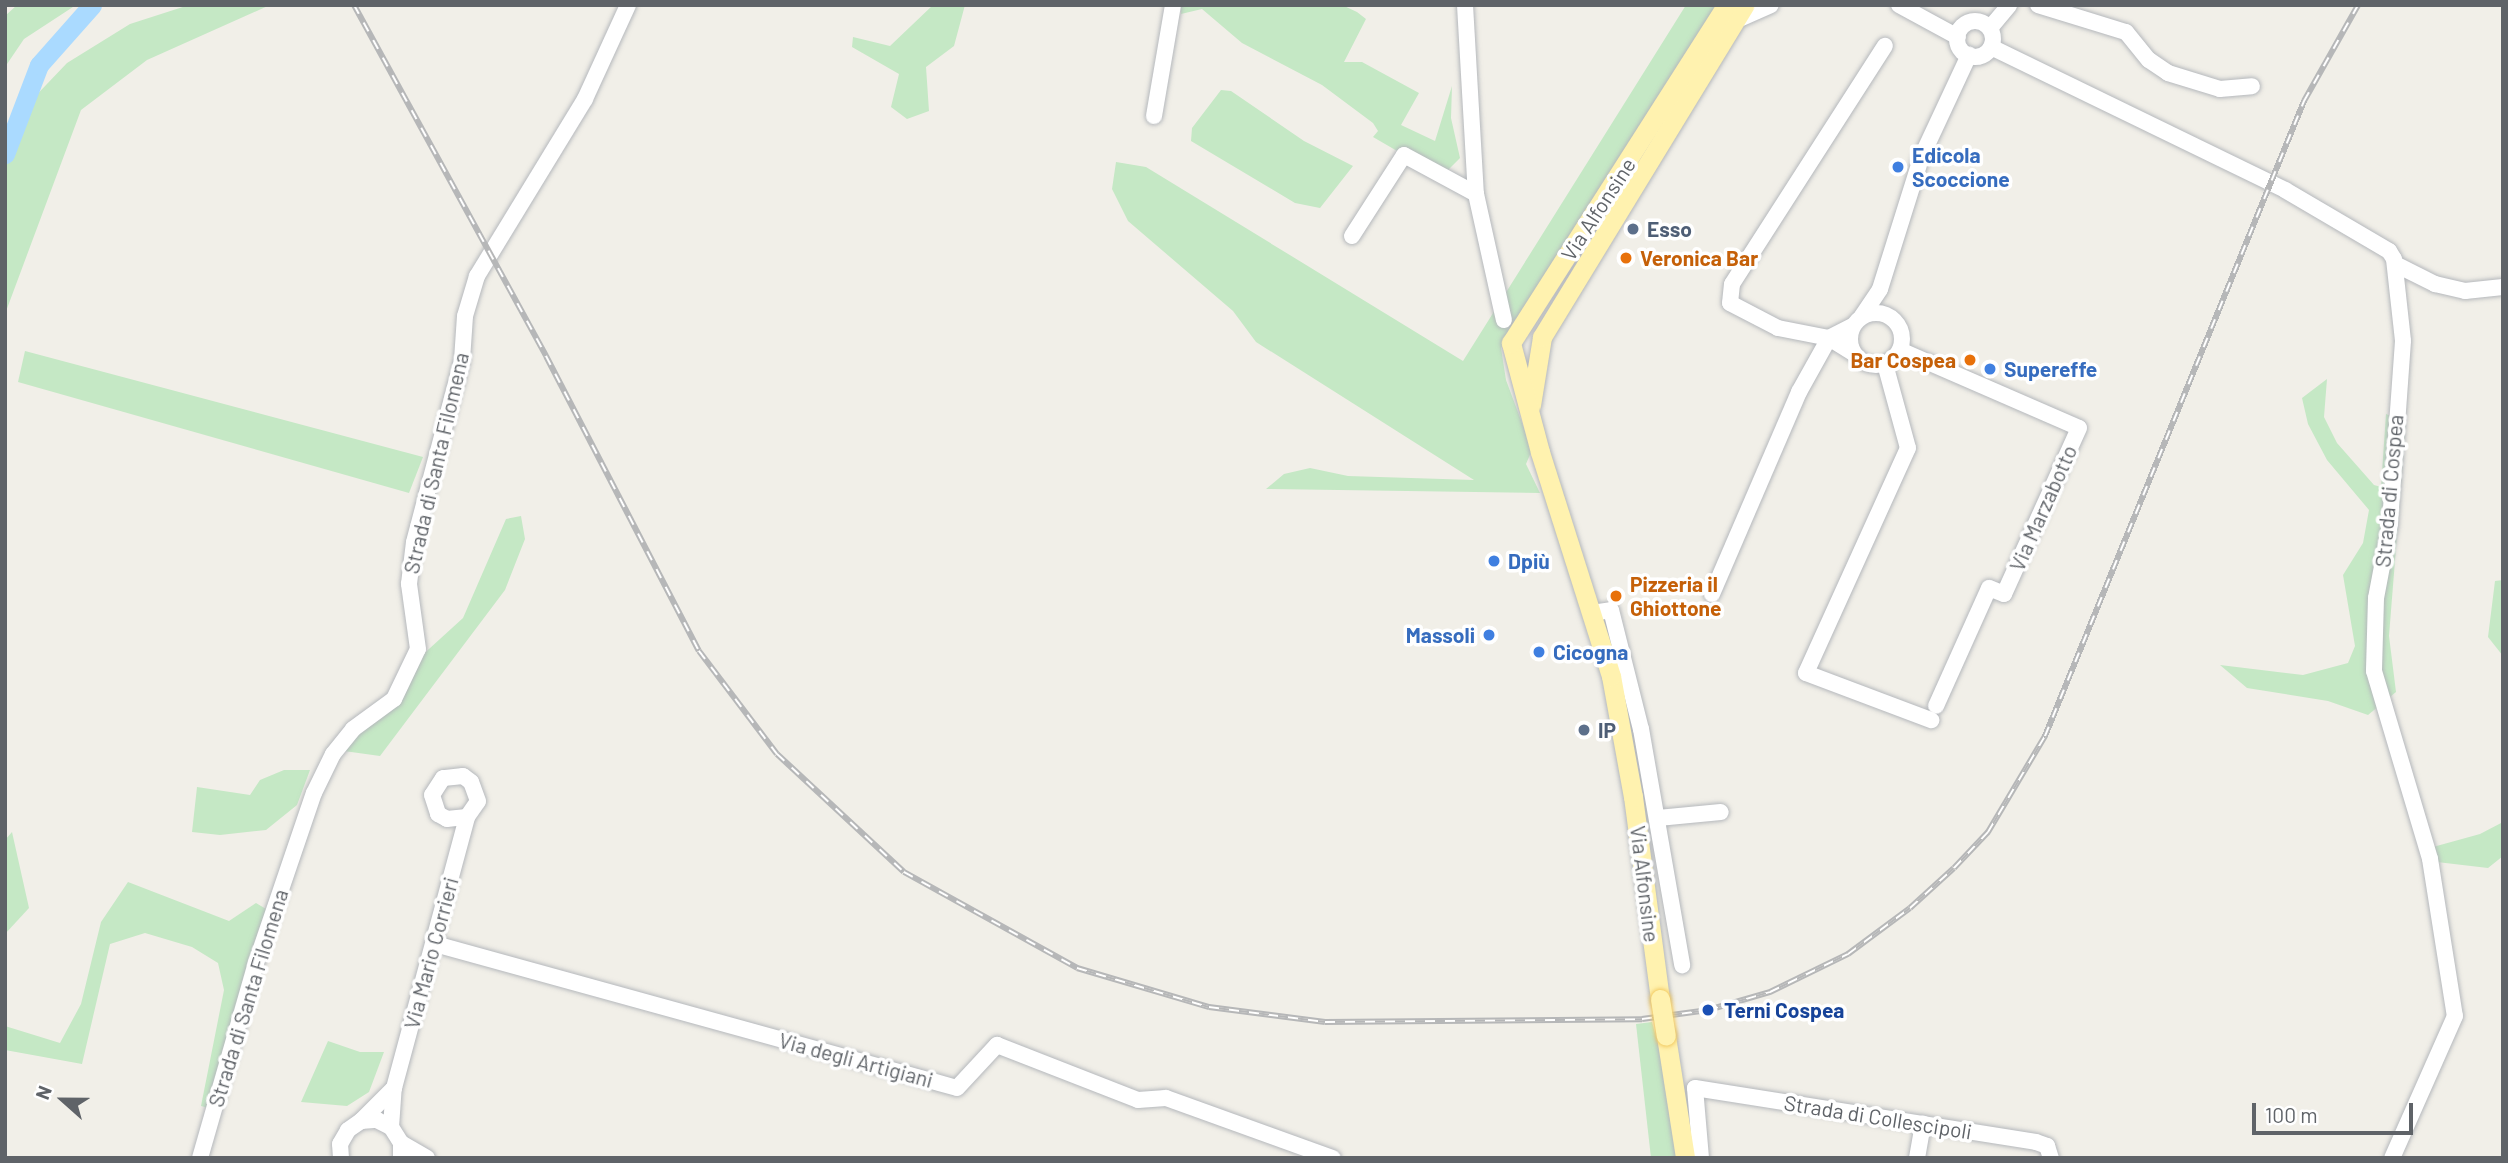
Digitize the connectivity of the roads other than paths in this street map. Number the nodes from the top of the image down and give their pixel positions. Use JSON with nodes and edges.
{"nodes":[{"id":1,"x":628,"y":5,"type":"edge"},
{"id":2,"x":1174,"y":5,"type":"edge"},
{"id":3,"x":1465,"y":5,"type":"edge"},
{"id":4,"x":1715,"y":5,"type":"edge"},
{"id":5,"x":1771,"y":5,"type":"edge"},
{"id":6,"x":1899,"y":5,"type":"edge"},
{"id":7,"x":1920,"y":5,"type":"edge"},
{"id":8,"x":2009,"y":5,"type":"edge"},
{"id":9,"x":2038,"y":5,"type":"edge"},
{"id":10,"x":1736,"y":10,"type":"edge"},
{"id":11,"x":1990,"y":28,"type":"junction"},
{"id":12,"x":1962,"y":31,"type":"junction"},
{"id":13,"x":1706,"y":39,"type":"junction"},
{"id":14,"x":1885,"y":46,"type":"dead end"},
{"id":15,"x":1991,"y":47,"type":"junction"},
{"id":16,"x":1969,"y":55,"type":"junction"},
{"id":17,"x":2252,"y":86,"type":"dead end"},
{"id":18,"x":1154,"y":116,"type":"dead end"},
{"id":19,"x":1476,"y":194,"type":"junction"},
{"id":20,"x":1352,"y":236,"type":"dead end"},
{"id":21,"x":2395,"y":264,"type":"junction"},
{"id":22,"x":2503,"y":287,"type":"edge"},
{"id":23,"x":1880,"y":289,"type":"junction"},
{"id":24,"x":1885,"y":314,"type":"junction"},
{"id":25,"x":1858,"y":321,"type":"junction"},
{"id":26,"x":1511,"y":323,"type":"junction"},
{"id":27,"x":1542,"y":337,"type":"junction"},
{"id":28,"x":1829,"y":338,"type":"junction"},
{"id":29,"x":1900,"y":350,"type":"junction"},
{"id":30,"x":1853,"y":353,"type":"junction"},
{"id":31,"x":1885,"y":364,"type":"junction"},
{"id":32,"x":1531,"y":420,"type":"junction"},
{"id":33,"x":1712,"y":594,"type":"dead end"},
{"id":34,"x":1592,"y":613,"type":"junction"},
{"id":35,"x":1721,"y":811,"type":"dead end"},
{"id":36,"x":467,"y":817,"type":"dead end"},
{"id":37,"x":1658,"y":818,"type":"junction"},
{"id":38,"x":435,"y":944,"type":"junction"},
{"id":39,"x":1682,"y":965,"type":"dead end"},
{"id":40,"x":394,"y":1088,"type":"junction"},
{"id":41,"x":361,"y":1121,"type":"junction"},
{"id":42,"x":1923,"y":1124,"type":"junction"},
{"id":43,"x":391,"y":1127,"type":"junction"},
{"id":44,"x":401,"y":1150,"type":"edge"},
{"id":45,"x":200,"y":1158,"type":"edge"},
{"id":46,"x":341,"y":1158,"type":"edge"},
{"id":47,"x":427,"y":1158,"type":"edge"},
{"id":48,"x":1334,"y":1158,"type":"edge"},
{"id":49,"x":1685,"y":1158,"type":"edge"},
{"id":50,"x":1701,"y":1158,"type":"edge"},
{"id":51,"x":1917,"y":1158,"type":"edge"},
{"id":52,"x":2051,"y":1158,"type":"edge"},
{"id":53,"x":2392,"y":1158,"type":"edge"}],
"edges":[{"from":1,"to":45,"type":"street","name":"Strada di Santa Filomena"},
{"from":2,"to":18,"type":"street"},
{"from":3,"to":19,"type":"street"},
{"from":4,"to":13,"type":"street"},
{"from":5,"to":10,"type":"street"},
{"from":6,"to":12,"type":"street"},
{"from":7,"to":12,"type":"street"},
{"from":8,"to":11,"type":"street"},
{"from":9,"to":17,"type":"street"},
{"from":10,"to":13,"type":"main road","name":"Via Alfonsine"},
{"from":10,"to":27,"type":"main road","name":"Via Alfonsine"},
{"from":11,"to":12,"type":"street"},
{"from":11,"to":15,"type":"street"},
{"from":12,"to":16,"type":"street"},
{"from":13,"to":26,"type":"main road","name":"Via Alfonsine"},
{"from":14,"to":28,"type":"street"},
{"from":15,"to":16,"type":"street"},
{"from":15,"to":21,"type":"street"},
{"from":16,"to":23,"type":"street"},
{"from":19,"to":20,"type":"street"},
{"from":19,"to":26,"type":"street"},
{"from":21,"to":22,"type":"street"},
{"from":21,"to":53,"type":"street","name":"Strada di Cospea"},
{"from":23,"to":24,"type":"street"},
{"from":23,"to":25,"type":"street"},
{"from":24,"to":25,"type":"street"},
{"from":24,"to":29,"type":"street"},
{"from":25,"to":28,"type":"street"},
{"from":25,"to":30,"type":"street"},
{"from":26,"to":27,"type":"street"},
{"from":26,"to":32,"type":"main road","name":"Via Alfonsine"},
{"from":27,"to":32,"type":"main road","name":"Via Alfonsine"},
{"from":28,"to":30,"type":"street"},
{"from":28,"to":33,"type":"street"},
{"from":29,"to":31,"type":"street"},
{"from":29,"to":31,"type":"street","name":"Via Marzabotto"},
{"from":30,"to":31,"type":"street"},
{"from":32,"to":34,"type":"main road","name":"Via Alfonsine"},
{"from":34,"to":37,"type":"street","name":"Via Alfonsine"},
{"from":34,"to":49,"type":"main road","name":"Via Alfonsine","bridge":true},
{"from":35,"to":37,"type":"street","name":"Via Alfonsine"},
{"from":36,"to":38,"type":"street","name":"Via Mario Corrieri"},
{"from":37,"to":39,"type":"street","name":"Via Alfonsine"},
{"from":38,"to":40,"type":"street","name":"Via Mario Corrieri"},
{"from":38,"to":48,"type":"street","name":"Via degli Artigiani"},
{"from":40,"to":41,"type":"street","name":"Via Mario Corrieri"},
{"from":40,"to":43,"type":"street","name":"Via Mario Corrieri"},
{"from":41,"to":43,"type":"street"},
{"from":41,"to":46,"type":"street","name":"Via Mario Corrieri"},
{"from":42,"to":50,"type":"street","name":"Strada di Collescipoli"},
{"from":42,"to":51,"type":"street","name":"Strada di Collescipoli"},
{"from":42,"to":52,"type":"street","name":"Strada di Collescipoli"},
{"from":43,"to":44,"type":"street"},
{"from":44,"to":47,"type":"street"}]}
